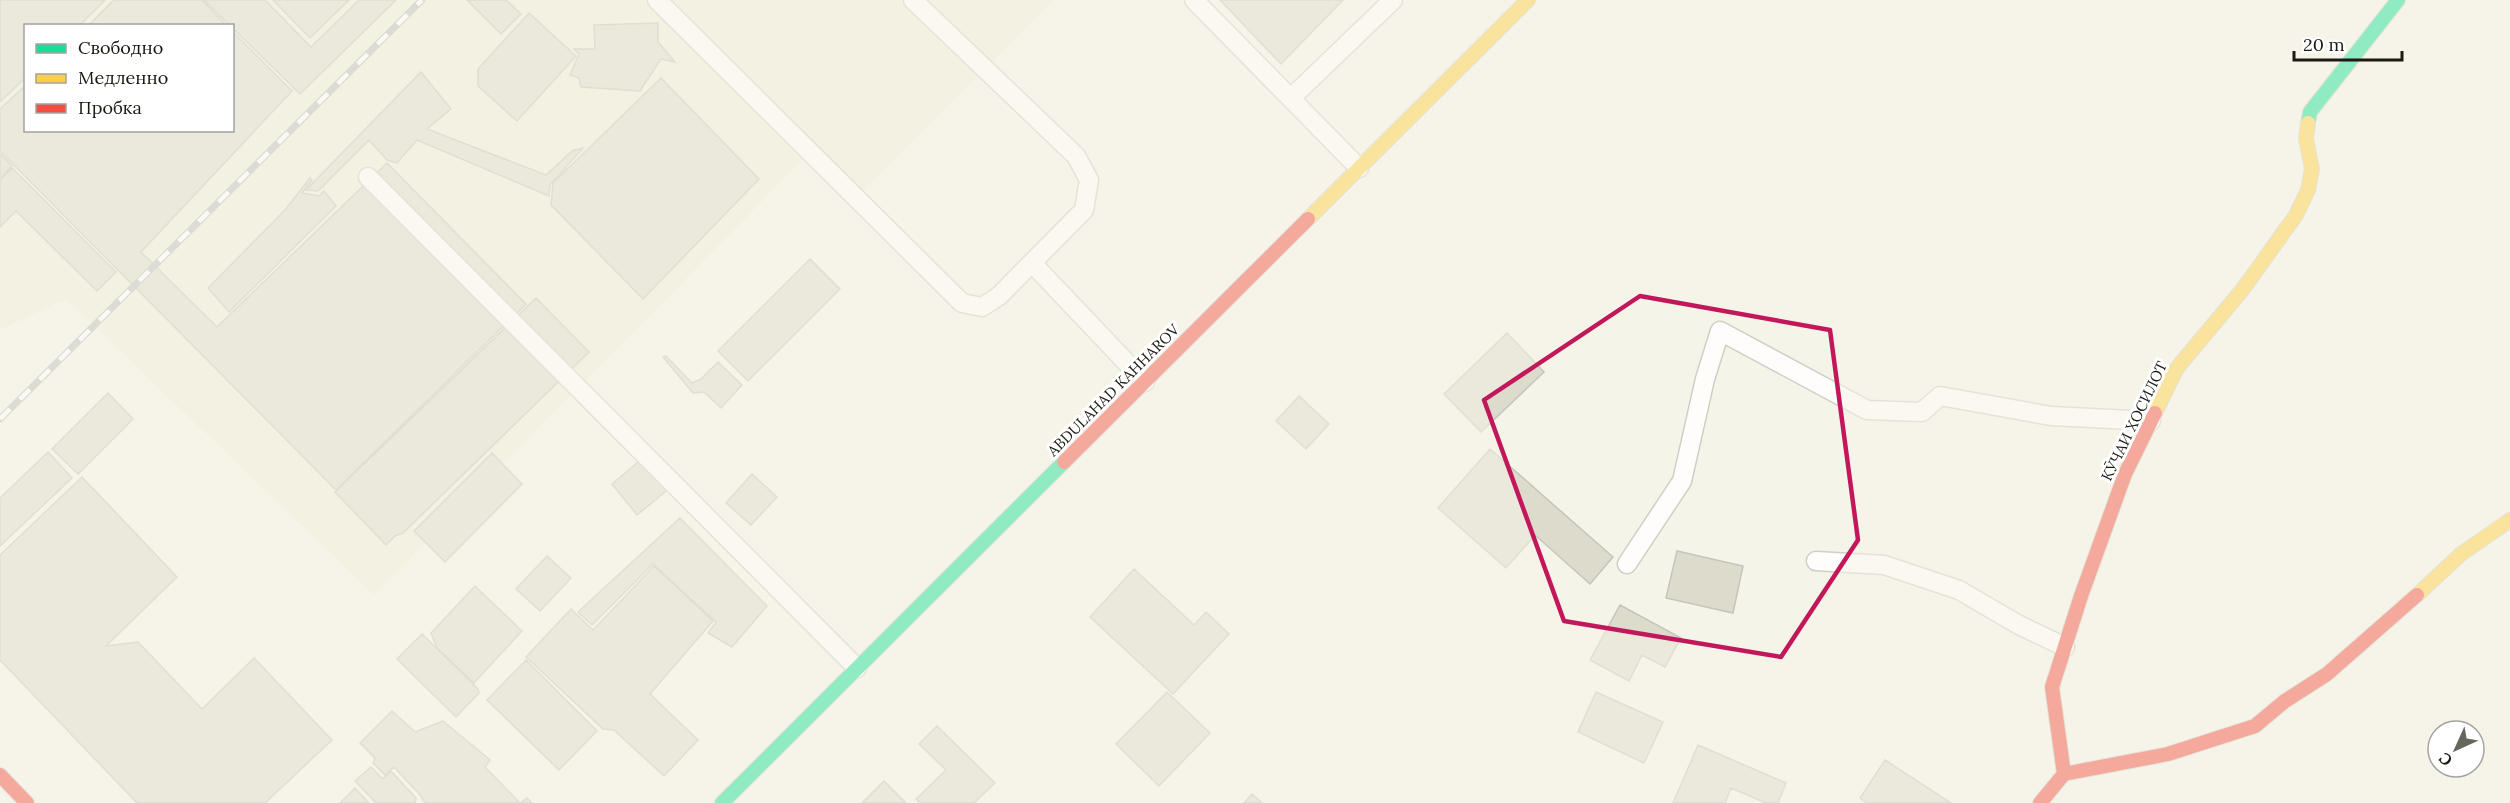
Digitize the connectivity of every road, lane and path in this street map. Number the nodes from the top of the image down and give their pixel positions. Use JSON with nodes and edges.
{"nodes":[{"id":1,"x":657,"y":0,"type":"edge"},
{"id":2,"x":913,"y":0,"type":"edge"},
{"id":3,"x":1194,"y":0,"type":"edge"},
{"id":4,"x":1393,"y":0,"type":"edge"},
{"id":5,"x":1528,"y":0,"type":"edge"},
{"id":6,"x":2398,"y":0,"type":"edge"},
{"id":7,"x":1291,"y":98,"type":"junction"},
{"id":8,"x":1359,"y":168,"type":"junction"},
{"id":9,"x":368,"y":177,"type":"dead end"},
{"id":10,"x":1032,"y":263,"type":"junction"},
{"id":11,"x":1145,"y":382,"type":"junction"},
{"id":12,"x":2151,"y":421,"type":"junction"},
{"id":13,"x":2510,"y":520,"type":"edge"},
{"id":14,"x":1816,"y":561,"type":"dead end"},
{"id":15,"x":1627,"y":564,"type":"dead end"},
{"id":16,"x":2065,"y":647,"type":"junction"},
{"id":17,"x":857,"y":668,"type":"junction"},
{"id":18,"x":2064,"y":774,"type":"junction"},
{"id":19,"x":0,"y":775,"type":"edge"},
{"id":20,"x":27,"y":803,"type":"edge"},
{"id":21,"x":722,"y":803,"type":"edge"},
{"id":22,"x":2040,"y":803,"type":"edge"}],
"edges":[{"from":1,"to":10,"type":"lane"},
{"from":2,"to":10,"type":"lane"},
{"from":3,"to":7,"type":"lane"},
{"from":4,"to":7,"type":"lane"},
{"from":5,"to":8,"type":"street","name":"ABDULAHAD KAHHAROV"},
{"from":6,"to":12,"type":"street","name":"КӮЧАИ ХОСИЛОТ"},
{"from":7,"to":8,"type":"lane"},
{"from":8,"to":11,"type":"street","name":"ABDULAHAD KAHHAROV"},
{"from":9,"to":17,"type":"lane"},
{"from":10,"to":11,"type":"lane"},
{"from":11,"to":17,"type":"street","name":"ABDULAHAD KAHHAROV"},
{"from":12,"to":15,"type":"lane"},
{"from":12,"to":16,"type":"street","name":"КӮЧАИ ХОСИЛОТ"},
{"from":13,"to":18,"type":"street"},
{"from":14,"to":16,"type":"lane"},
{"from":16,"to":18,"type":"street","name":"КӮЧАИ ХОСИЛОТ"},
{"from":17,"to":21,"type":"street","name":"ABDULAHAD KAHHAROV"},
{"from":18,"to":22,"type":"street"},
{"from":19,"to":20,"type":"street"}]}
